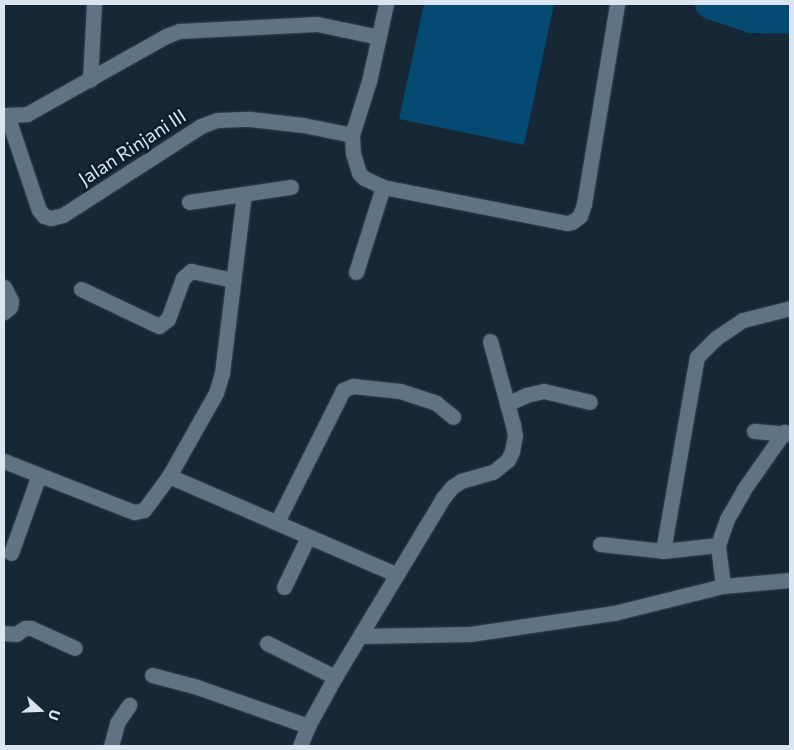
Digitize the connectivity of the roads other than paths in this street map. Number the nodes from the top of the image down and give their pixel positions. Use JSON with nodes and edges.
{"nodes":[{"id":1,"x":94,"y":4,"type":"edge"},
{"id":2,"x":386,"y":4,"type":"edge"},
{"id":3,"x":617,"y":4,"type":"edge"},
{"id":4,"x":379,"y":37,"type":"junction"},
{"id":5,"x":90,"y":80,"type":"junction"},
{"id":6,"x":6,"y":115,"type":"edge"},
{"id":7,"x":352,"y":135,"type":"junction"},
{"id":8,"x":291,"y":187,"type":"dead end"},
{"id":9,"x":383,"y":187,"type":"junction"},
{"id":10,"x":244,"y":194,"type":"junction"},
{"id":11,"x":189,"y":202,"type":"dead end"},
{"id":12,"x":356,"y":272,"type":"dead end"},
{"id":13,"x":233,"y":280,"type":"junction"},
{"id":14,"x":4,"y":288,"type":"edge"},
{"id":15,"x":81,"y":289,"type":"dead end"},
{"id":16,"x":790,"y":308,"type":"edge"},
{"id":17,"x":4,"y":312,"type":"edge"},
{"id":18,"x":490,"y":341,"type":"dead end"},
{"id":19,"x":590,"y":402,"type":"dead end"},
{"id":20,"x":507,"y":404,"type":"junction"},
{"id":21,"x":453,"y":417,"type":"dead end"},
{"id":22,"x":754,"y":431,"type":"dead end"},
{"id":23,"x":787,"y":433,"type":"edge"},
{"id":24,"x":4,"y":461,"type":"edge"},
{"id":25,"x":39,"y":475,"type":"junction"},
{"id":26,"x":169,"y":476,"type":"junction"},
{"id":27,"x":277,"y":522,"type":"junction"},
{"id":28,"x":308,"y":537,"type":"junction"},
{"id":29,"x":600,"y":544,"type":"dead end"},
{"id":30,"x":718,"y":545,"type":"junction"},
{"id":31,"x":663,"y":551,"type":"junction"},
{"id":32,"x":11,"y":553,"type":"dead end"},
{"id":33,"x":396,"y":574,"type":"junction"},
{"id":34,"x":790,"y":580,"type":"edge"},
{"id":35,"x":723,"y":586,"type":"junction"},
{"id":36,"x":284,"y":587,"type":"dead end"},
{"id":37,"x":4,"y":632,"type":"edge"},
{"id":38,"x":360,"y":636,"type":"junction"},
{"id":39,"x":267,"y":643,"type":"dead end"},
{"id":40,"x":75,"y":648,"type":"dead end"},
{"id":41,"x":152,"y":675,"type":"dead end"},
{"id":42,"x":335,"y":677,"type":"junction"},
{"id":43,"x":129,"y":705,"type":"dead end"},
{"id":44,"x":308,"y":726,"type":"junction"},
{"id":45,"x":111,"y":746,"type":"edge"},
{"id":46,"x":300,"y":746,"type":"edge"}],
"edges":[{"from":1,"to":5,"type":"street"},
{"from":2,"to":4,"type":"street"},
{"from":3,"to":9,"type":"street"},
{"from":4,"to":5,"type":"street"},
{"from":4,"to":7,"type":"street"},
{"from":5,"to":6,"type":"street"},
{"from":6,"to":7,"type":"street","name":"Jalan Rinjani III"},
{"from":7,"to":9,"type":"street"},
{"from":8,"to":10,"type":"street"},
{"from":9,"to":12,"type":"street"},
{"from":10,"to":11,"type":"street"},
{"from":10,"to":13,"type":"street"},
{"from":13,"to":15,"type":"street"},
{"from":13,"to":26,"type":"street"},
{"from":14,"to":17,"type":"street"},
{"from":16,"to":31,"type":"street"},
{"from":18,"to":20,"type":"street"},
{"from":19,"to":20,"type":"street"},
{"from":20,"to":33,"type":"street"},
{"from":21,"to":27,"type":"street"},
{"from":22,"to":23,"type":"street"},
{"from":23,"to":30,"type":"street"},
{"from":24,"to":25,"type":"street"},
{"from":25,"to":26,"type":"street"},
{"from":25,"to":32,"type":"street"},
{"from":26,"to":27,"type":"street"},
{"from":27,"to":28,"type":"street"},
{"from":28,"to":33,"type":"street"},
{"from":28,"to":36,"type":"street"},
{"from":29,"to":31,"type":"street"},
{"from":30,"to":31,"type":"street"},
{"from":30,"to":35,"type":"street"},
{"from":33,"to":38,"type":"street"},
{"from":34,"to":35,"type":"street"},
{"from":35,"to":38,"type":"street"},
{"from":37,"to":40,"type":"street"},
{"from":38,"to":42,"type":"street"},
{"from":39,"to":42,"type":"street"},
{"from":41,"to":44,"type":"street"},
{"from":42,"to":44,"type":"street"},
{"from":43,"to":45,"type":"street"},
{"from":44,"to":46,"type":"street"}]}
